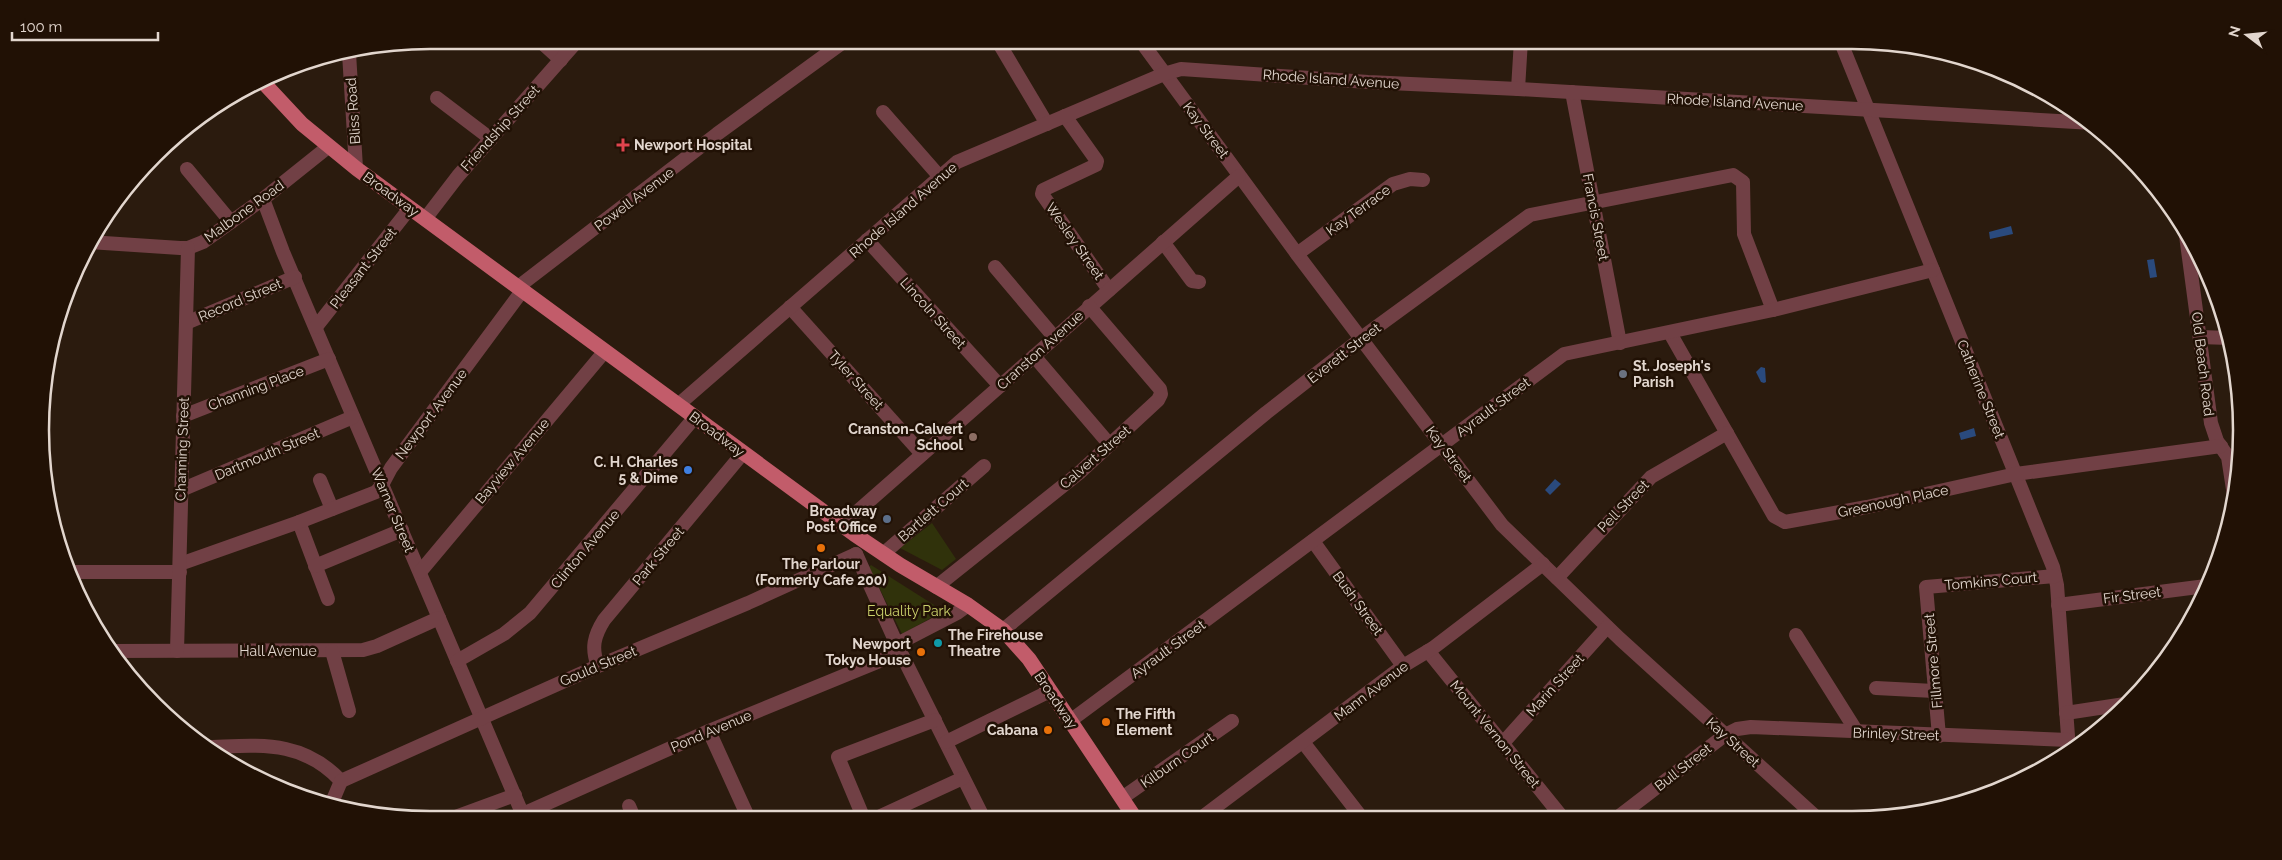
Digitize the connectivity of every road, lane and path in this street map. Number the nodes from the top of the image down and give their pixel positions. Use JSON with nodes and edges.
{"nodes":[{"id":1,"x":549,"y":49,"type":"edge"},
{"id":2,"x":570,"y":49,"type":"edge"},
{"id":3,"x":834,"y":49,"type":"edge"},
{"id":4,"x":1002,"y":49,"type":"edge"},
{"id":5,"x":1146,"y":49,"type":"edge"},
{"id":6,"x":1520,"y":49,"type":"edge"},
{"id":7,"x":1844,"y":49,"type":"edge"},
{"id":8,"x":349,"y":58,"type":"edge"},
{"id":9,"x":561,"y":60,"type":"junction"},
{"id":10,"x":1164,"y":74,"type":"junction"},
{"id":11,"x":266,"y":86,"type":"edge"},
{"id":12,"x":1518,"y":89,"type":"junction"},
{"id":13,"x":1572,"y":92,"type":"junction"},
{"id":14,"x":437,"y":98,"type":"dead end"},
{"id":15,"x":1869,"y":110,"type":"junction"},
{"id":16,"x":883,"y":112,"type":"dead end"},
{"id":17,"x":1065,"y":116,"type":"junction"},
{"id":18,"x":2077,"y":123,"type":"edge"},
{"id":19,"x":1047,"y":124,"type":"junction"},
{"id":20,"x":492,"y":139,"type":"junction"},
{"id":21,"x":328,"y":147,"type":"junction"},
{"id":22,"x":356,"y":168,"type":"junction"},
{"id":23,"x":187,"y":169,"type":"dead end"},
{"id":24,"x":1239,"y":176,"type":"junction"},
{"id":25,"x":940,"y":177,"type":"junction"},
{"id":26,"x":1423,"y":180,"type":"dead end"},
{"id":27,"x":263,"y":199,"type":"junction"},
{"id":28,"x":1593,"y":202,"type":"junction"},
{"id":29,"x":410,"y":208,"type":"junction"},
{"id":30,"x":425,"y":219,"type":"junction"},
{"id":31,"x":230,"y":222,"type":"junction"},
{"id":32,"x":867,"y":240,"type":"junction"},
{"id":33,"x":1163,"y":242,"type":"junction"},
{"id":34,"x":98,"y":243,"type":"edge"},
{"id":35,"x":188,"y":248,"type":"junction"},
{"id":36,"x":2188,"y":250,"type":"edge"},
{"id":37,"x":1297,"y":254,"type":"junction"},
{"id":38,"x":995,"y":267,"type":"dead end"},
{"id":39,"x":1933,"y":270,"type":"junction"},
{"id":40,"x":295,"y":277,"type":"junction"},
{"id":41,"x":1199,"y":282,"type":"dead end"},
{"id":42,"x":520,"y":289,"type":"junction"},
{"id":43,"x":1109,"y":290,"type":"junction"},
{"id":44,"x":1089,"y":306,"type":"junction"},
{"id":45,"x":790,"y":307,"type":"junction"},
{"id":46,"x":1773,"y":310,"type":"junction"},
{"id":47,"x":186,"y":323,"type":"junction"},
{"id":48,"x":316,"y":327,"type":"junction"},
{"id":49,"x":1670,"y":333,"type":"junction"},
{"id":50,"x":1055,"y":338,"type":"junction"},
{"id":51,"x":2200,"y":338,"type":"junction"},
{"id":52,"x":2222,"y":338,"type":"edge"},
{"id":53,"x":1361,"y":339,"type":"junction"},
{"id":54,"x":1620,"y":343,"type":"junction"},
{"id":55,"x":605,"y":351,"type":"junction"},
{"id":56,"x":1034,"y":356,"type":"junction"},
{"id":57,"x":329,"y":359,"type":"junction"},
{"id":58,"x":1000,"y":386,"type":"junction"},
{"id":59,"x":678,"y":405,"type":"junction"},
{"id":60,"x":184,"y":416,"type":"junction"},
{"id":61,"x":353,"y":417,"type":"junction"},
{"id":62,"x":695,"y":417,"type":"junction"},
{"id":63,"x":1727,"y":433,"type":"junction"},
{"id":64,"x":1110,"y":445,"type":"junction"},
{"id":65,"x":1442,"y":445,"type":"junction"},
{"id":66,"x":2221,"y":446,"type":"junction"},
{"id":67,"x":743,"y":453,"type":"junction"},
{"id":68,"x":922,"y":454,"type":"junction"},
{"id":69,"x":984,"y":466,"type":"dead end"},
{"id":70,"x":2231,"y":473,"type":"edge"},
{"id":71,"x":2016,"y":474,"type":"junction"},
{"id":72,"x":320,"y":480,"type":"dead end"},
{"id":73,"x":382,"y":485,"type":"junction"},
{"id":74,"x":181,"y":490,"type":"junction"},
{"id":75,"x":332,"y":509,"type":"junction"},
{"id":76,"x":299,"y":522,"type":"junction"},
{"id":77,"x":842,"y":525,"type":"junction"},
{"id":78,"x":402,"y":530,"type":"junction"},
{"id":79,"x":863,"y":540,"type":"junction"},
{"id":80,"x":1313,"y":541,"type":"junction"},
{"id":81,"x":856,"y":554,"type":"junction"},
{"id":82,"x":883,"y":554,"type":"junction"},
{"id":83,"x":1542,"y":564,"type":"junction"},
{"id":84,"x":315,"y":566,"type":"junction"},
{"id":85,"x":180,"y":568,"type":"junction"},
{"id":86,"x":76,"y":572,"type":"edge"},
{"id":87,"x":420,"y":572,"type":"junction"},
{"id":88,"x":2055,"y":576,"type":"junction"},
{"id":89,"x":1557,"y":578,"type":"junction"},
{"id":90,"x":936,"y":587,"type":"junction"},
{"id":91,"x":1926,"y":587,"type":"joint"},
{"id":92,"x":2199,"y":587,"type":"edge"},
{"id":93,"x":328,"y":599,"type":"dead end"},
{"id":94,"x":2058,"y":604,"type":"junction"},
{"id":95,"x":968,"y":605,"type":"junction"},
{"id":96,"x":439,"y":618,"type":"junction"},
{"id":97,"x":1608,"y":627,"type":"junction"},
{"id":98,"x":1003,"y":630,"type":"junction"},
{"id":99,"x":1796,"y":636,"type":"dead end"},
{"id":100,"x":898,"y":648,"type":"junction"},
{"id":101,"x":120,"y":651,"type":"edge"},
{"id":102,"x":177,"y":651,"type":"junction"},
{"id":103,"x":332,"y":651,"type":"junction"},
{"id":104,"x":1428,"y":651,"type":"junction"},
{"id":105,"x":457,"y":661,"type":"junction"},
{"id":106,"x":598,"y":666,"type":"junction"},
{"id":107,"x":1403,"y":666,"type":"junction"},
{"id":108,"x":1876,"y":688,"type":"dead end"},
{"id":109,"x":1050,"y":691,"type":"junction"},
{"id":110,"x":1934,"y":691,"type":"junction"},
{"id":111,"x":2116,"y":705,"type":"edge"},
{"id":112,"x":349,"y":711,"type":"dead end"},
{"id":113,"x":2066,"y":712,"type":"junction"},
{"id":114,"x":481,"y":718,"type":"junction"},
{"id":115,"x":935,"y":720,"type":"junction"},
{"id":116,"x":1070,"y":721,"type":"junction"},
{"id":117,"x":1232,"y":721,"type":"dead end"},
{"id":118,"x":709,"y":731,"type":"junction"},
{"id":119,"x":1857,"y":732,"type":"junction"},
{"id":120,"x":1725,"y":735,"type":"junction"},
{"id":121,"x":1939,"y":736,"type":"junction"},
{"id":122,"x":946,"y":742,"type":"junction"},
{"id":123,"x":1303,"y":742,"type":"junction"},
{"id":124,"x":1503,"y":743,"type":"junction"},
{"id":125,"x":2069,"y":743,"type":"edge"},
{"id":126,"x":2067,"y":745,"type":"edge"},
{"id":127,"x":217,"y":747,"type":"edge"},
{"id":128,"x":963,"y":778,"type":"junction"},
{"id":129,"x":341,"y":780,"type":"junction"},
{"id":130,"x":515,"y":795,"type":"junction"},
{"id":131,"x":1122,"y":798,"type":"junction"},
{"id":132,"x":333,"y":799,"type":"edge"},
{"id":133,"x":629,"y":806,"type":"dead end"},
{"id":134,"x":471,"y":811,"type":"edge"},
{"id":135,"x":522,"y":811,"type":"edge"},
{"id":136,"x":537,"y":811,"type":"edge"},
{"id":137,"x":631,"y":811,"type":"edge"},
{"id":138,"x":744,"y":811,"type":"edge"},
{"id":139,"x":861,"y":811,"type":"edge"},
{"id":140,"x":891,"y":811,"type":"edge"},
{"id":141,"x":980,"y":811,"type":"edge"},
{"id":142,"x":1130,"y":811,"type":"edge"},
{"id":143,"x":1209,"y":811,"type":"edge"},
{"id":144,"x":1357,"y":811,"type":"edge"},
{"id":145,"x":1557,"y":811,"type":"edge"},
{"id":146,"x":1626,"y":811,"type":"edge"},
{"id":147,"x":1809,"y":811,"type":"edge"}],
"edges":[{"from":1,"to":9,"type":"street"},
{"from":2,"to":9,"type":"street","name":"Friendship Street"},
{"from":3,"to":42,"type":"street","name":"Powell Avenue"},
{"from":4,"to":19,"type":"street"},
{"from":5,"to":10,"type":"street","name":"Kay Street"},
{"from":6,"to":12,"type":"street"},
{"from":7,"to":15,"type":"street","name":"Catherine Street"},
{"from":8,"to":22,"type":"street","name":"Bliss Road"},
{"from":9,"to":20,"type":"street","name":"Friendship Street"},
{"from":10,"to":12,"type":"street","name":"Rhode Island Avenue"},
{"from":10,"to":17,"type":"street","name":"Rhode Island Avenue"},
{"from":10,"to":24,"type":"street","name":"Kay Street"},
{"from":11,"to":21,"type":"main road","name":"Broadway"},
{"from":12,"to":13,"type":"street","name":"Rhode Island Avenue"},
{"from":13,"to":15,"type":"street","name":"Rhode Island Avenue"},
{"from":13,"to":28,"type":"street","name":"Francis Street"},
{"from":14,"to":20,"type":"street"},
{"from":15,"to":18,"type":"street","name":"Rhode Island Avenue"},
{"from":15,"to":39,"type":"street","name":"Catherine Street"},
{"from":16,"to":25,"type":"street"},
{"from":17,"to":19,"type":"street","name":"Rhode Island Avenue"},
{"from":17,"to":43,"type":"street","name":"Wesley Street"},
{"from":19,"to":25,"type":"street","name":"Rhode Island Avenue"},
{"from":20,"to":30,"type":"street","name":"Friendship Street"},
{"from":21,"to":22,"type":"main road","name":"Broadway"},
{"from":21,"to":27,"type":"street","name":"Malbone Road"},
{"from":22,"to":29,"type":"main road","name":"Broadway"},
{"from":23,"to":31,"type":"street"},
{"from":24,"to":33,"type":"street","name":"Cranston Avenue"},
{"from":24,"to":37,"type":"street","name":"Kay Street"},
{"from":25,"to":32,"type":"street","name":"Rhode Island Avenue"},
{"from":26,"to":37,"type":"street","name":"Kay Terrace"},
{"from":27,"to":31,"type":"street","name":"Malbone Road"},
{"from":27,"to":40,"type":"street","name":"Warner Street"},
{"from":28,"to":46,"type":"street","name":"Everett Street"},
{"from":28,"to":53,"type":"street","name":"Everett Street"},
{"from":28,"to":54,"type":"street","name":"Francis Street"},
{"from":29,"to":30,"type":"main road","name":"Broadway"},
{"from":29,"to":48,"type":"street","name":"Pleasant Street"},
{"from":30,"to":42,"type":"main road","name":"Broadway"},
{"from":31,"to":35,"type":"street","name":"Malbone Road"},
{"from":32,"to":45,"type":"street","name":"Rhode Island Avenue"},
{"from":32,"to":58,"type":"street","name":"Lincoln Street"},
{"from":33,"to":41,"type":"street"},
{"from":33,"to":43,"type":"street","name":"Cranston Avenue"},
{"from":34,"to":35,"type":"street","name":"Malbone Road"},
{"from":35,"to":47,"type":"street","name":"Channing Street"},
{"from":36,"to":51,"type":"street","name":"Old Beach Road"},
{"from":37,"to":53,"type":"street","name":"Kay Street"},
{"from":38,"to":50,"type":"street"},
{"from":39,"to":46,"type":"street","name":"Ayrault Street"},
{"from":39,"to":71,"type":"street","name":"Catherine Street"},
{"from":40,"to":47,"type":"street","name":"Record Street"},
{"from":40,"to":48,"type":"street","name":"Warner Street"},
{"from":42,"to":55,"type":"main road","name":"Broadway"},
{"from":42,"to":73,"type":"street","name":"Newport Avenue"},
{"from":43,"to":44,"type":"street","name":"Cranston Avenue"},
{"from":44,"to":50,"type":"street","name":"Cranston Avenue"},
{"from":44,"to":64,"type":"street","name":"Calvert Street"},
{"from":45,"to":59,"type":"street","name":"Rhode Island Avenue"},
{"from":45,"to":68,"type":"street","name":"Tyler Street"},
{"from":46,"to":49,"type":"street","name":"Ayrault Street"},
{"from":47,"to":60,"type":"street","name":"Channing Street"},
{"from":48,"to":57,"type":"street","name":"Warner Street"},
{"from":49,"to":54,"type":"street","name":"Ayrault Street"},
{"from":49,"to":63,"type":"street","name":"Greenough Place"},
{"from":50,"to":56,"type":"street","name":"Cranston Avenue"},
{"from":51,"to":52,"type":"street"},
{"from":51,"to":66,"type":"street","name":"Old Beach Road"},
{"from":53,"to":65,"type":"street","name":"Kay Street"},
{"from":53,"to":98,"type":"street","name":"Everett Street"},
{"from":54,"to":65,"type":"street","name":"Ayrault Street"},
{"from":55,"to":59,"type":"main road","name":"Broadway"},
{"from":55,"to":87,"type":"street","name":"Bayview Avenue"},
{"from":56,"to":58,"type":"street","name":"Cranston Avenue"},
{"from":56,"to":64,"type":"street"},
{"from":57,"to":60,"type":"street","name":"Channing Place"},
{"from":57,"to":61,"type":"street","name":"Warner Street"},
{"from":58,"to":68,"type":"street","name":"Cranston Avenue"},
{"from":59,"to":62,"type":"main road","name":"Broadway"},
{"from":60,"to":74,"type":"street","name":"Channing Street"},
{"from":61,"to":73,"type":"street","name":"Warner Street"},
{"from":61,"to":74,"type":"street","name":"Dartmouth Street"},
{"from":62,"to":67,"type":"main road","name":"Broadway"},
{"from":62,"to":105,"type":"street","name":"Clinton Avenue"},
{"from":63,"to":71,"type":"street","name":"Greenough Place"},
{"from":63,"to":89,"type":"street","name":"Pell Street"},
{"from":64,"to":90,"type":"street","name":"Calvert Street"},
{"from":65,"to":80,"type":"street","name":"Ayrault Street"},
{"from":65,"to":83,"type":"street","name":"Kay Street"},
{"from":66,"to":70,"type":"street","name":"Old Beach Road"},
{"from":66,"to":71,"type":"street","name":"Greenough Place"},
{"from":67,"to":77,"type":"main road","name":"Broadway"},
{"from":67,"to":106,"type":"street","name":"Park Street"},
{"from":68,"to":77,"type":"street","name":"Cranston Avenue"},
{"from":69,"to":82,"type":"street","name":"Bartlett Court"},
{"from":71,"to":88,"type":"street","name":"Catherine Street"},
{"from":72,"to":75,"type":"street"},
{"from":73,"to":75,"type":"street"},
{"from":73,"to":78,"type":"street","name":"Warner Street"},
{"from":74,"to":85,"type":"street","name":"Channing Street"},
{"from":75,"to":76,"type":"street"},
{"from":76,"to":84,"type":"street"},
{"from":76,"to":85,"type":"street"},
{"from":77,"to":79,"type":"main road","name":"Broadway"},
{"from":78,"to":84,"type":"street"},
{"from":78,"to":87,"type":"street","name":"Warner Street"},
{"from":79,"to":81,"type":"street"},
{"from":79,"to":82,"type":"main road","name":"Broadway"},
{"from":80,"to":107,"type":"street","name":"Bush Street"},
{"from":80,"to":116,"type":"street","name":"Ayrault Street"},
{"from":81,"to":100,"type":"street"},
{"from":81,"to":106,"type":"street","name":"Gould Street"},
{"from":82,"to":90,"type":"main road","name":"Broadway"},
{"from":83,"to":89,"type":"street","name":"Kay Street"},
{"from":83,"to":104,"type":"street","name":"Mann Avenue"},
{"from":84,"to":93,"type":"street"},
{"from":85,"to":86,"type":"street"},
{"from":85,"to":102,"type":"street","name":"Channing Street"},
{"from":87,"to":96,"type":"street","name":"Warner Street"},
{"from":88,"to":91,"type":"street","name":"Tomkins Court"},
{"from":88,"to":94,"type":"street","name":"Catherine Street"},
{"from":89,"to":97,"type":"street","name":"Kay Street"},
{"from":90,"to":95,"type":"main road","name":"Broadway"},
{"from":91,"to":110,"type":"street","name":"Fillmore Street"},
{"from":92,"to":94,"type":"street","name":"Fir Street"},
{"from":94,"to":113,"type":"street","name":"Catherine Street"},
{"from":95,"to":98,"type":"main road","name":"Broadway"},
{"from":95,"to":100,"type":"street","name":"Pond Avenue"},
{"from":96,"to":103,"type":"street","name":"Hall Avenue"},
{"from":96,"to":105,"type":"street","name":"Warner Street"},
{"from":97,"to":120,"type":"street","name":"Kay Street"},
{"from":97,"to":124,"type":"street","name":"Marin Street"},
{"from":98,"to":109,"type":"main road","name":"Broadway"},
{"from":99,"to":119,"type":"street"},
{"from":100,"to":115,"type":"street"},
{"from":100,"to":118,"type":"street","name":"Pond Avenue"},
{"from":101,"to":102,"type":"street","name":"Hall Avenue"},
{"from":102,"to":103,"type":"street","name":"Hall Avenue"},
{"from":103,"to":112,"type":"street"},
{"from":104,"to":107,"type":"street","name":"Mann Avenue"},
{"from":104,"to":124,"type":"street","name":"Mount Vernon Street"},
{"from":105,"to":114,"type":"street","name":"Warner Street"},
{"from":106,"to":114,"type":"street","name":"Gould Street"},
{"from":107,"to":123,"type":"street","name":"Mann Avenue"},
{"from":108,"to":110,"type":"street"},
{"from":109,"to":116,"type":"main road","name":"Broadway"},
{"from":109,"to":122,"type":"street"},
{"from":110,"to":121,"type":"street","name":"Fillmore Street"},
{"from":111,"to":113,"type":"street"},
{"from":113,"to":125,"type":"street","name":"Catherine Street"},
{"from":114,"to":129,"type":"street","name":"Gould Street"},
{"from":114,"to":130,"type":"street","name":"Warner Street"},
{"from":115,"to":122,"type":"street"},
{"from":115,"to":139,"type":"street"},
{"from":116,"to":131,"type":"main road","name":"Broadway"},
{"from":117,"to":131,"type":"street","name":"Kilburn Court"},
{"from":118,"to":136,"type":"street","name":"Pond Avenue"},
{"from":118,"to":138,"type":"street"},
{"from":119,"to":120,"type":"street","name":"Brinley Street"},
{"from":119,"to":121,"type":"street","name":"Brinley Street"},
{"from":120,"to":146,"type":"street","name":"Bull Street"},
{"from":120,"to":147,"type":"street","name":"Kay Street"},
{"from":121,"to":126,"type":"street","name":"Brinley Street"},
{"from":122,"to":128,"type":"street"},
{"from":123,"to":143,"type":"street","name":"Mann Avenue"},
{"from":123,"to":144,"type":"street"},
{"from":124,"to":145,"type":"street","name":"Mount Vernon Street"},
{"from":127,"to":129,"type":"street"},
{"from":128,"to":140,"type":"street"},
{"from":128,"to":141,"type":"street"},
{"from":129,"to":132,"type":"street"},
{"from":130,"to":134,"type":"street"},
{"from":130,"to":135,"type":"street","name":"Warner Street"},
{"from":131,"to":142,"type":"main road","name":"Broadway"},
{"from":133,"to":137,"type":"street"}]}
